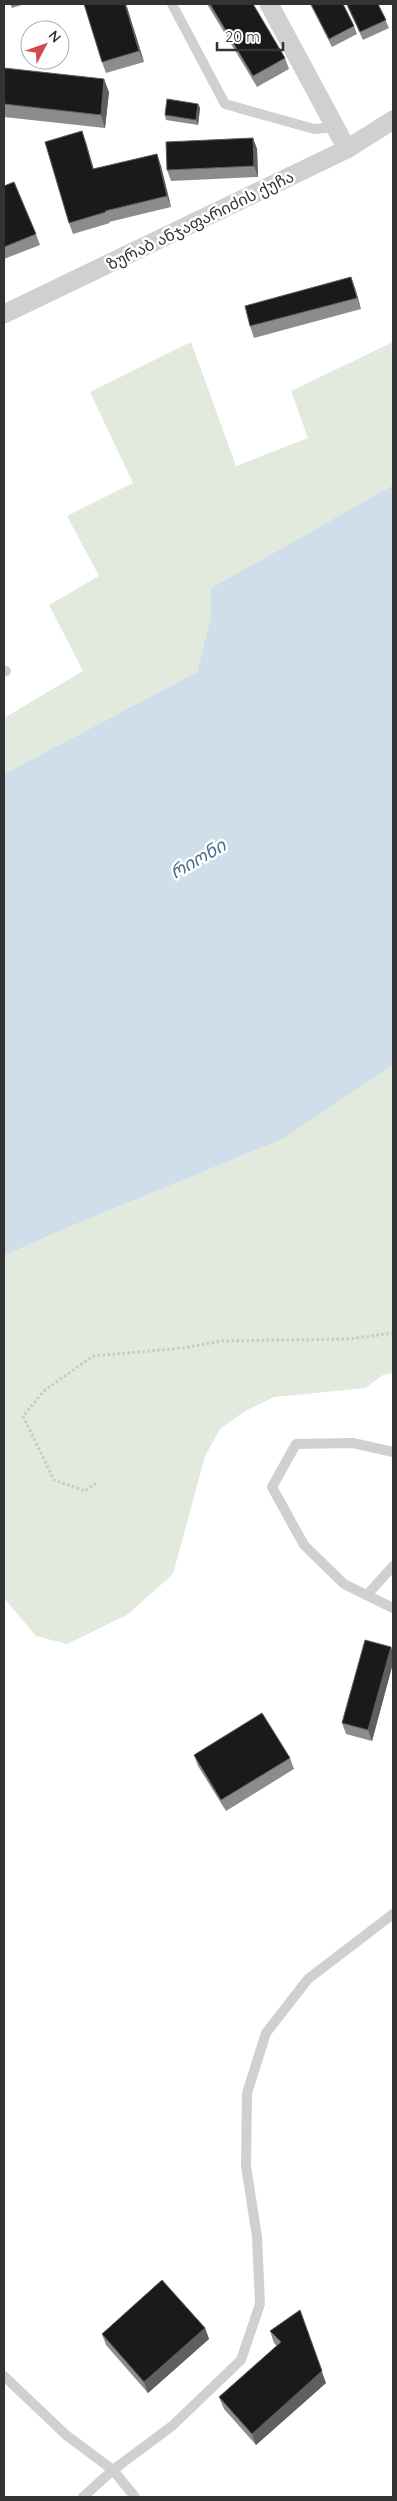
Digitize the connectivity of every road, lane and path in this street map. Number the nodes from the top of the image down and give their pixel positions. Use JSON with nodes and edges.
{"nodes":[{"id":1,"x":172,"y":4,"type":"edge"},
{"id":2,"x":269,"y":4,"type":"edge"},
{"id":3,"x":393,"y":120,"type":"edge"},
{"id":4,"x":335,"y":127,"type":"junction"},
{"id":5,"x":347,"y":149,"type":"junction"},
{"id":6,"x":4,"y":314,"type":"edge"},
{"id":7,"x":393,"y":1333,"type":"edge"},
{"id":8,"x":393,"y":1452,"type":"edge"},
{"id":9,"x":96,"y":1484,"type":"dead end"},
{"id":10,"x":393,"y":1566,"type":"edge"},
{"id":11,"x":368,"y":1595,"type":"junction"},
{"id":12,"x":393,"y":1608,"type":"edge"},
{"id":13,"x":393,"y":1914,"type":"edge"},
{"id":14,"x":4,"y":2376,"type":"edge"},
{"id":15,"x":113,"y":2470,"type":"junction"},
{"id":16,"x":83,"y":2497,"type":"edge"},
{"id":17,"x":134,"y":2497,"type":"edge"}],
"edges":[{"from":1,"to":4,"type":"lane"},
{"from":2,"to":4,"type":"street"},
{"from":3,"to":5,"type":"street","name":"ზურაბ ანჯაფარიძის ქუჩა"},
{"from":4,"to":5,"type":"street"},
{"from":5,"to":6,"type":"street","name":"ზურაბ ანჯაფარიძის ქუჩა"},
{"from":7,"to":9,"type":"path"},
{"from":8,"to":11,"type":"lane"},
{"from":10,"to":11,"type":"lane"},
{"from":11,"to":12,"type":"lane"},
{"from":13,"to":15,"type":"lane"},
{"from":14,"to":15,"type":"lane"},
{"from":15,"to":16,"type":"lane"},
{"from":15,"to":17,"type":"lane"}]}
